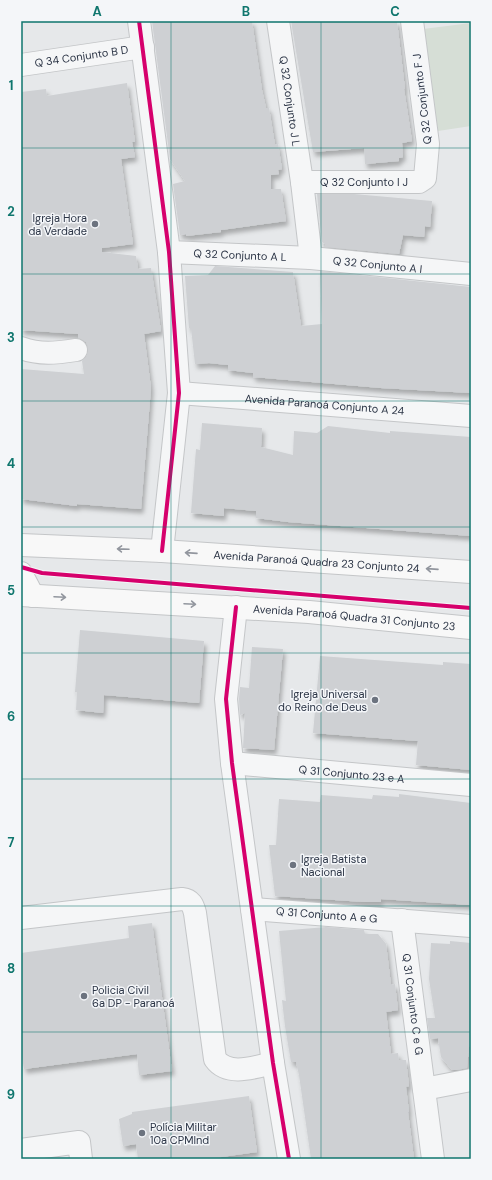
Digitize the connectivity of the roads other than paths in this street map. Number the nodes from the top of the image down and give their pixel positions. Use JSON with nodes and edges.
{"nodes":[{"id":1,"x":139,"y":21,"type":"edge"},
{"id":2,"x":278,"y":21,"type":"edge"},
{"id":3,"x":412,"y":21,"type":"edge"},
{"id":4,"x":143,"y":47,"type":"junction"},
{"id":5,"x":21,"y":65,"type":"edge"},
{"id":6,"x":425,"y":178,"type":"joint"},
{"id":7,"x":302,"y":182,"type":"junction"},
{"id":8,"x":169,"y":252,"type":"junction"},
{"id":9,"x":311,"y":258,"type":"junction"},
{"id":10,"x":471,"y":274,"type":"edge"},
{"id":11,"x":21,"y":348,"type":"edge"},
{"id":12,"x":76,"y":350,"type":"dead end"},
{"id":13,"x":179,"y":393,"type":"junction"},
{"id":14,"x":471,"y":416,"type":"edge"},
{"id":15,"x":26,"y":550,"type":"edge"},
{"id":16,"x":162,"y":551,"type":"junction"},
{"id":17,"x":471,"y":572,"type":"edge"},
{"id":18,"x":21,"y":573,"type":"edge"},
{"id":19,"x":27,"y":595,"type":"edge"},
{"id":20,"x":236,"y":607,"type":"junction"},
{"id":21,"x":471,"y":628,"type":"edge"},
{"id":22,"x":232,"y":763,"type":"junction"},
{"id":23,"x":471,"y":785,"type":"edge"},
{"id":24,"x":252,"y":909,"type":"junction"},
{"id":25,"x":21,"y":918,"type":"edge"},
{"id":26,"x":402,"y":920,"type":"junction"},
{"id":27,"x":471,"y":926,"type":"edge"},
{"id":28,"x":273,"y":1063,"type":"junction"},
{"id":29,"x":471,"y":1080,"type":"edge"},
{"id":30,"x":424,"y":1089,"type":"junction"},
{"id":31,"x":21,"y":1150,"type":"edge"},
{"id":32,"x":81,"y":1159,"type":"edge"},
{"id":33,"x":289,"y":1159,"type":"edge"},
{"id":34,"x":433,"y":1159,"type":"edge"}],
"edges":[{"from":1,"to":4,"type":"street"},
{"from":2,"to":7,"type":"street","name":"Q 32 Conjunto J L"},
{"from":3,"to":6,"type":"street","name":"Q 32 Conjunto F J"},
{"from":4,"to":5,"type":"street","name":"Q 34 Conjunto B D"},
{"from":4,"to":8,"type":"street"},
{"from":6,"to":7,"type":"street","name":"Q 32 Conjunto I J"},
{"from":7,"to":9,"type":"street","name":"Q 32 Conjunto J L"},
{"from":8,"to":9,"type":"street","name":"Q 32 Conjunto A L"},
{"from":8,"to":13,"type":"street"},
{"from":9,"to":10,"type":"street","name":"Q 32 Conjunto A I"},
{"from":11,"to":12,"type":"street"},
{"from":13,"to":14,"type":"street","name":"Avenida Paranoá Conjunto A 24"},
{"from":13,"to":16,"type":"street"},
{"from":16,"to":15,"type":"street","name":"Avenida Paranoá Quadra 23 Conjunto 24","one_way":true},
{"from":17,"to":16,"type":"street","name":"Avenida Paranoá Quadra 23 Conjunto 24","one_way":true},
{"from":18,"to":19,"type":"street"},
{"from":19,"to":20,"type":"street","name":"Avenida Paranoá Quadra 31 Conjunto 23","one_way":true},
{"from":20,"to":21,"type":"street","name":"Avenida Paranoá Quadra 31 Conjunto 23"},
{"from":20,"to":22,"type":"street"},
{"from":22,"to":23,"type":"street","name":"Q 31 Conjunto 23 e A"},
{"from":22,"to":24,"type":"street"},
{"from":24,"to":26,"type":"street","name":"Q 31 Conjunto A e G"},
{"from":24,"to":28,"type":"street"},
{"from":25,"to":28,"type":"street"},
{"from":26,"to":27,"type":"street","name":"Q 31 Conjunto A e G"},
{"from":26,"to":30,"type":"street","name":"Q 31 Conjunto C e G"},
{"from":28,"to":33,"type":"street"},
{"from":29,"to":30,"type":"street"},
{"from":30,"to":34,"type":"street","name":"Q 31 Conjunto C e G"},
{"from":31,"to":32,"type":"street"}]}
